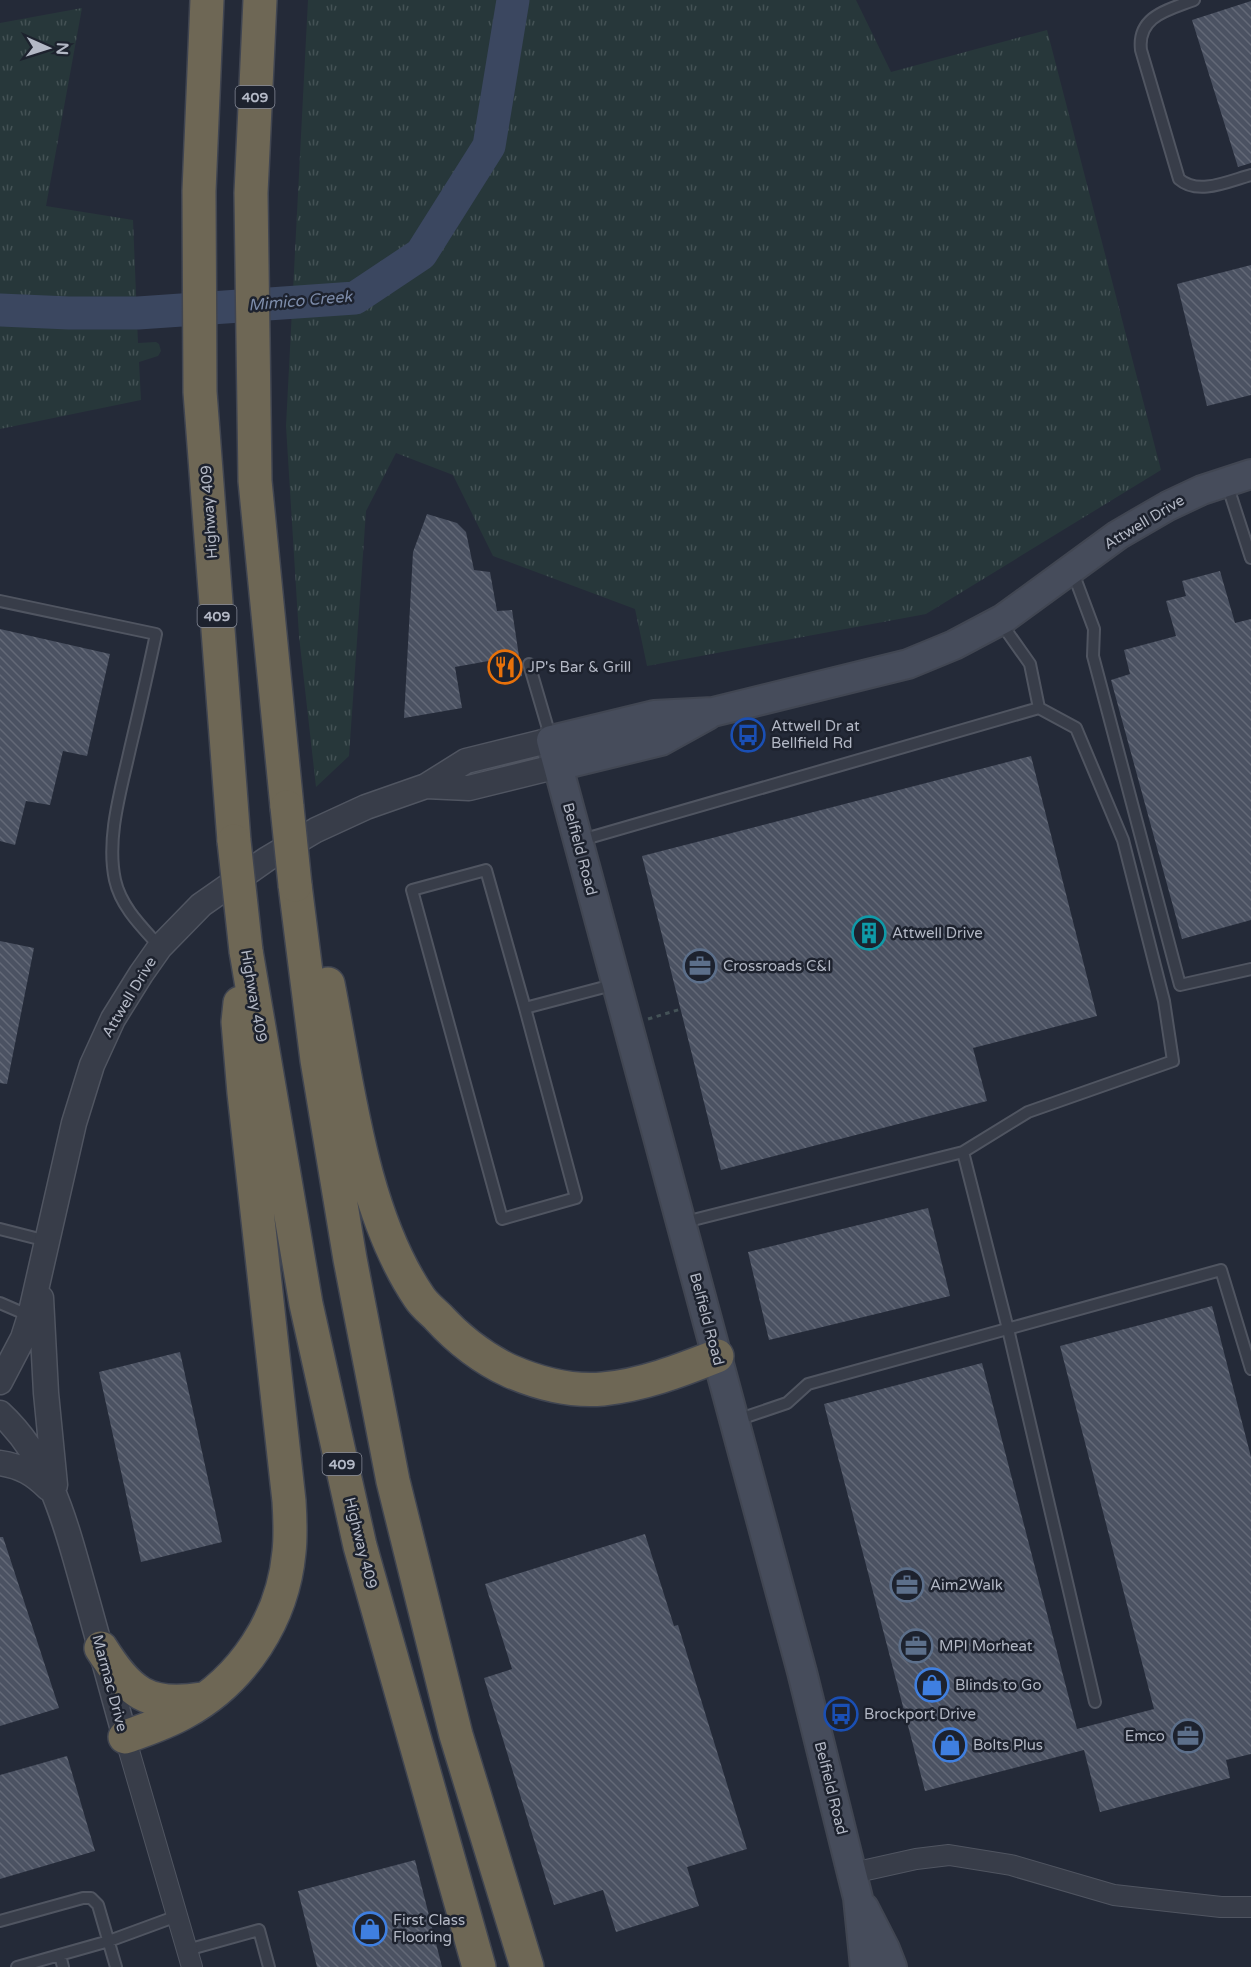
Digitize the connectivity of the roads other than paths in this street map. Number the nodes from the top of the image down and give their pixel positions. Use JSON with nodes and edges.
{"nodes":[{"id":1,"x":207,"y":0,"type":"edge"},
{"id":2,"x":260,"y":0,"type":"edge"},
{"id":3,"x":1194,"y":0,"type":"edge"},
{"id":4,"x":1251,"y":175,"type":"edge"},
{"id":5,"x":1238,"y":478,"type":"edge"},
{"id":6,"x":1251,"y":558,"type":"edge"},
{"id":7,"x":1071,"y":570,"type":"junction"},
{"id":8,"x":0,"y":601,"type":"edge"},
{"id":9,"x":999,"y":621,"type":"junction"},
{"id":10,"x":529,"y":664,"type":"dead end"},
{"id":11,"x":1040,"y":708,"type":"junction"},
{"id":12,"x":555,"y":753,"type":"junction"},
{"id":13,"x":578,"y":841,"type":"junction"},
{"id":14,"x":296,"y":885,"type":"junction"},
{"id":15,"x":160,"y":947,"type":"junction"},
{"id":16,"x":246,"y":951,"type":"junction"},
{"id":17,"x":1251,"y":969,"type":"edge"},
{"id":18,"x":617,"y":984,"type":"junction"},
{"id":19,"x":525,"y":1008,"type":"junction"},
{"id":20,"x":963,"y":1152,"type":"junction"},
{"id":21,"x":681,"y":1223,"type":"junction"},
{"id":22,"x":0,"y":1228,"type":"edge"},
{"id":23,"x":47,"y":1241,"type":"junction"},
{"id":24,"x":41,"y":1270,"type":"junction"},
{"id":25,"x":0,"y":1303,"type":"edge"},
{"id":26,"x":30,"y":1316,"type":"junction"},
{"id":27,"x":1008,"y":1329,"type":"junction"},
{"id":28,"x":717,"y":1356,"type":"junction"},
{"id":29,"x":1251,"y":1369,"type":"edge"},
{"id":30,"x":0,"y":1382,"type":"edge"},
{"id":31,"x":0,"y":1413,"type":"edge"},
{"id":32,"x":734,"y":1421,"type":"junction"},
{"id":33,"x":0,"y":1463,"type":"edge"},
{"id":34,"x":57,"y":1496,"type":"junction"},
{"id":35,"x":101,"y":1648,"type":"junction"},
{"id":36,"x":204,"y":1699,"type":"junction"},
{"id":37,"x":1095,"y":1702,"type":"dead end"},
{"id":38,"x":125,"y":1737,"type":"junction"},
{"id":39,"x":856,"y":1886,"type":"junction"},
{"id":40,"x":1251,"y":1907,"type":"edge"},
{"id":41,"x":177,"y":1916,"type":"junction"},
{"id":42,"x":0,"y":1921,"type":"edge"},
{"id":43,"x":109,"y":1941,"type":"junction"},
{"id":44,"x":60,"y":1955,"type":"junction"},
{"id":45,"x":189,"y":1958,"type":"edge"},
{"id":46,"x":17,"y":1967,"type":"edge"},
{"id":47,"x":63,"y":1967,"type":"edge"},
{"id":48,"x":116,"y":1967,"type":"edge"},
{"id":49,"x":268,"y":1967,"type":"edge"},
{"id":50,"x":479,"y":1967,"type":"edge"},
{"id":51,"x":527,"y":1967,"type":"edge"},
{"id":52,"x":865,"y":1967,"type":"edge"},
{"id":53,"x":892,"y":1967,"type":"edge"}],
"edges":[{"from":1,"to":16,"type":"highway","name":"Highway 409","number":"409","bridge":true},
{"from":2,"to":14,"type":"highway","number":"409","bridge":true},
{"from":3,"to":4,"type":"lane"},
{"from":5,"to":6,"type":"lane"},
{"from":5,"to":7,"type":"main road","name":"Attwell Drive"},
{"from":7,"to":9,"type":"main road","name":"Attwell Drive"},
{"from":7,"to":17,"type":"lane"},
{"from":8,"to":15,"type":"lane"},
{"from":9,"to":11,"type":"lane"},
{"from":9,"to":12,"type":"main road","name":"Attwell Drive"},
{"from":10,"to":12,"type":"lane"},
{"from":11,"to":13,"type":"lane"},
{"from":11,"to":20,"type":"lane"},
{"from":12,"to":13,"type":"main road","name":"Belfield Road"},
{"from":12,"to":15,"type":"street","name":"Attwell Drive"},
{"from":13,"to":18,"type":"main road","name":"Belfield Road"},
{"from":14,"to":28,"type":"highway"},
{"from":14,"to":51,"type":"highway","number":"409"},
{"from":15,"to":23,"type":"street","name":"Attwell Drive"},
{"from":16,"to":36,"type":"highway"},
{"from":16,"to":50,"type":"highway","name":"Highway 409","number":"409"},
{"from":18,"to":19,"type":"lane"},
{"from":18,"to":21,"type":"main road","name":"Belfield Road"},
{"from":19,"to":19,"type":"lane"},
{"from":20,"to":21,"type":"lane"},
{"from":20,"to":27,"type":"lane"},
{"from":21,"to":28,"type":"main road","name":"Belfield Road"},
{"from":22,"to":23,"type":"lane"},
{"from":23,"to":24,"type":"street","name":"Attwell Drive"},
{"from":24,"to":26,"type":"street","name":"Attwell Drive"},
{"from":24,"to":34,"type":"street"},
{"from":25,"to":26,"type":"lane"},
{"from":26,"to":30,"type":"street","name":"Attwell Drive"},
{"from":27,"to":29,"type":"lane"},
{"from":27,"to":32,"type":"lane"},
{"from":27,"to":37,"type":"lane"},
{"from":28,"to":32,"type":"main road","name":"Belfield Road"},
{"from":31,"to":34,"type":"street","name":"Marmac Drive"},
{"from":32,"to":39,"type":"main road","name":"Belfield Road"},
{"from":33,"to":34,"type":"street"},
{"from":34,"to":35,"type":"street","name":"Marmac Drive"},
{"from":35,"to":36,"type":"highway"},
{"from":35,"to":38,"type":"street","name":"Marmac Drive"},
{"from":36,"to":38,"type":"highway"},
{"from":38,"to":41,"type":"street","name":"Marmac Drive"},
{"from":39,"to":40,"type":"street"},
{"from":39,"to":52,"type":"main road","name":"Belfield Road"},
{"from":39,"to":53,"type":"main road","name":"Belfield Road"},
{"from":41,"to":43,"type":"lane"},
{"from":41,"to":45,"type":"street","name":"Marmac Drive"},
{"from":42,"to":43,"type":"lane"},
{"from":43,"to":44,"type":"lane"},
{"from":43,"to":48,"type":"lane"},
{"from":44,"to":46,"type":"lane"},
{"from":44,"to":47,"type":"lane"},
{"from":45,"to":49,"type":"lane"}]}
